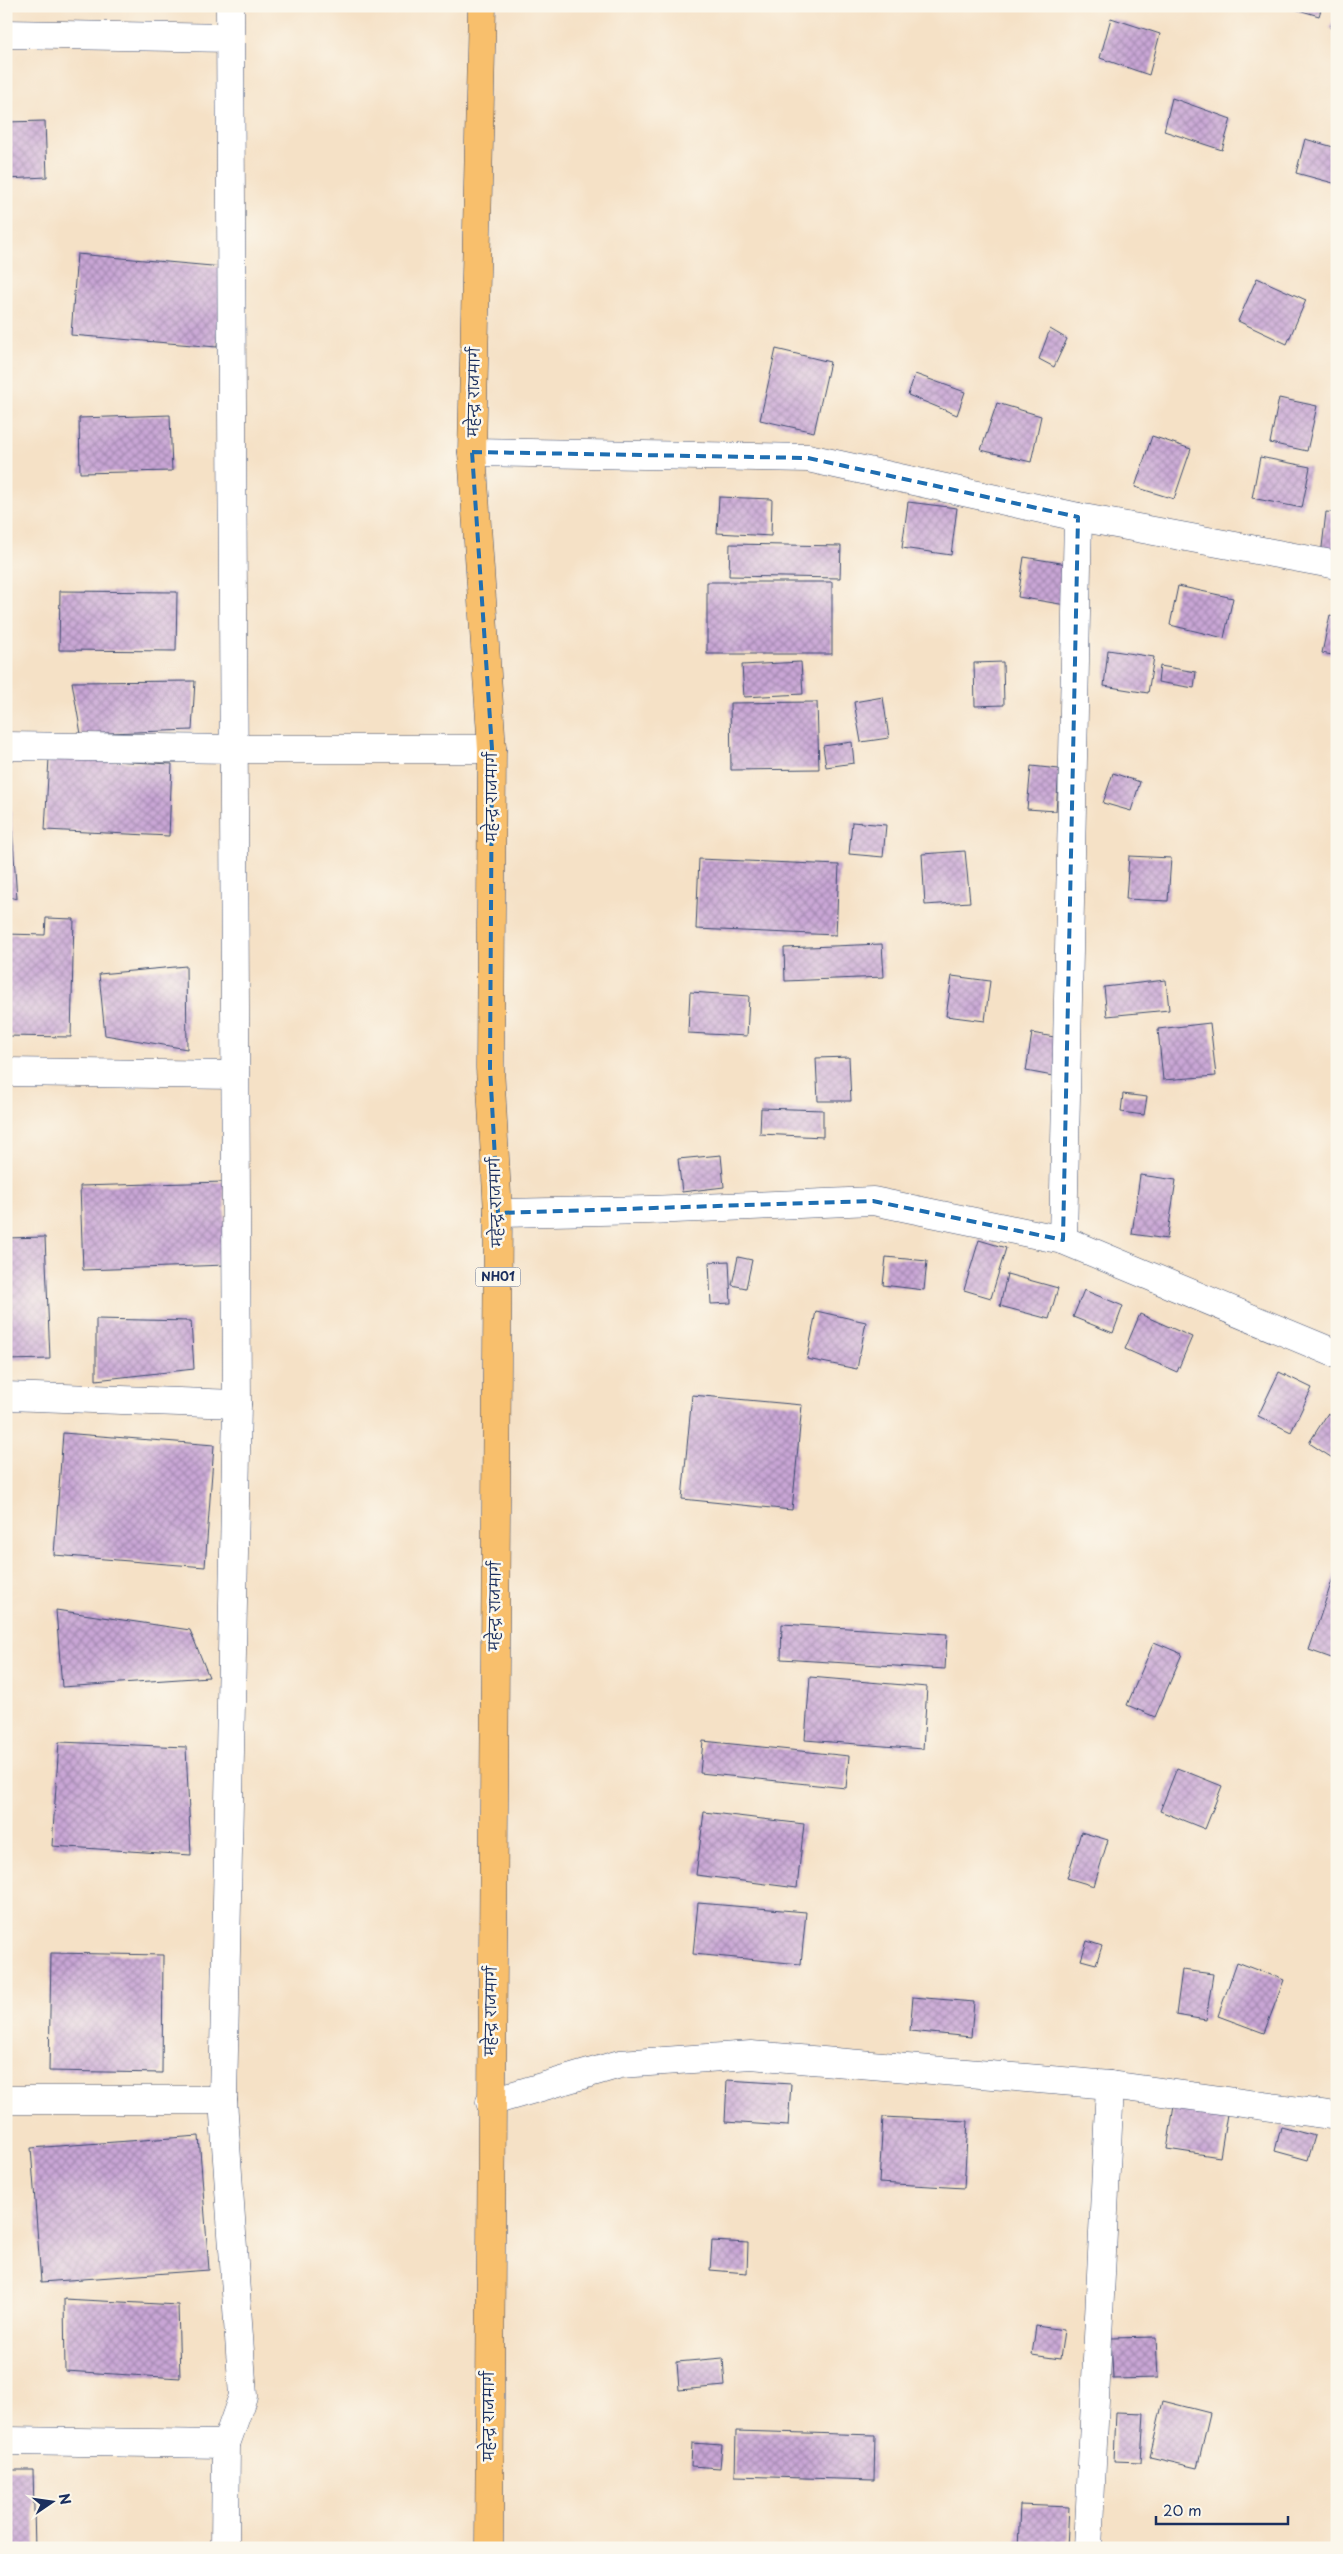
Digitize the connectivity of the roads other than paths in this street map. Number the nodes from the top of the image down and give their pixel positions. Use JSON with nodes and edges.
{"nodes":[{"id":1,"x":230,"y":6,"type":"edge"},
{"id":2,"x":482,"y":6,"type":"edge"},
{"id":3,"x":6,"y":34,"type":"edge"},
{"id":4,"x":230,"y":38,"type":"junction"},
{"id":5,"x":472,"y":452,"type":"junction"},
{"id":6,"x":1078,"y":517,"type":"junction"},
{"id":7,"x":1337,"y":565,"type":"edge"},
{"id":8,"x":6,"y":746,"type":"edge"},
{"id":9,"x":234,"y":749,"type":"junction"},
{"id":10,"x":492,"y":749,"type":"junction"},
{"id":11,"x":6,"y":1072,"type":"edge"},
{"id":12,"x":235,"y":1075,"type":"junction"},
{"id":13,"x":498,"y":1212,"type":"junction"},
{"id":14,"x":1064,"y":1240,"type":"junction"},
{"id":15,"x":1337,"y":1354,"type":"edge"},
{"id":16,"x":6,"y":1396,"type":"edge"},
{"id":17,"x":236,"y":1404,"type":"junction"},
{"id":18,"x":1110,"y":2085,"type":"junction"},
{"id":19,"x":6,"y":2100,"type":"edge"},
{"id":20,"x":223,"y":2100,"type":"junction"},
{"id":21,"x":490,"y":2102,"type":"junction"},
{"id":22,"x":1337,"y":2116,"type":"edge"},
{"id":23,"x":6,"y":2441,"type":"edge"},
{"id":24,"x":226,"y":2444,"type":"junction"},
{"id":25,"x":225,"y":2548,"type":"edge"},
{"id":26,"x":489,"y":2548,"type":"edge"},
{"id":27,"x":1088,"y":2548,"type":"edge"}],
"edges":[{"from":1,"to":4,"type":"street"},
{"from":2,"to":5,"type":"highway","name":"महेन्द्र राजमार्ग","number":"NH01"},
{"from":3,"to":4,"type":"street"},
{"from":4,"to":9,"type":"street"},
{"from":5,"to":6,"type":"street"},
{"from":5,"to":10,"type":"highway","name":"महेन्द्र राजमार्ग","number":"NH01"},
{"from":6,"to":7,"type":"street"},
{"from":6,"to":14,"type":"street"},
{"from":8,"to":9,"type":"street"},
{"from":9,"to":10,"type":"street"},
{"from":9,"to":12,"type":"street"},
{"from":10,"to":13,"type":"highway","name":"महेन्द्र राजमार्ग","number":"NH01"},
{"from":11,"to":12,"type":"street"},
{"from":12,"to":17,"type":"street"},
{"from":13,"to":14,"type":"street"},
{"from":13,"to":21,"type":"highway","name":"महेन्द्र राजमार्ग","number":"NH01"},
{"from":14,"to":15,"type":"street"},
{"from":16,"to":17,"type":"street"},
{"from":17,"to":20,"type":"street"},
{"from":18,"to":21,"type":"street"},
{"from":18,"to":22,"type":"street"},
{"from":18,"to":27,"type":"street"},
{"from":19,"to":20,"type":"street"},
{"from":20,"to":24,"type":"street"},
{"from":21,"to":26,"type":"highway","name":"महेन्द्र राजमार्ग","number":"NH01"},
{"from":23,"to":24,"type":"street"},
{"from":24,"to":25,"type":"street"}]}
